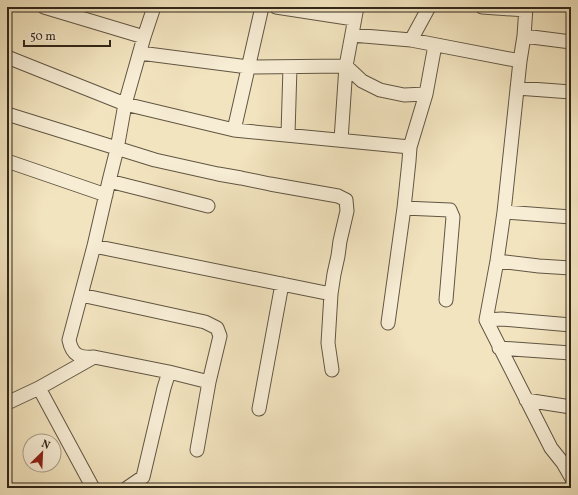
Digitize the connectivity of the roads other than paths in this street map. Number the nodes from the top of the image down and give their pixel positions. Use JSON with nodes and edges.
{"nodes":[{"id":1,"x":44,"y":7,"type":"edge"},
{"id":2,"x":154,"y":7,"type":"edge"},
{"id":3,"x":262,"y":7,"type":"edge"},
{"id":4,"x":276,"y":7,"type":"edge"},
{"id":5,"x":429,"y":7,"type":"edge"},
{"id":6,"x":482,"y":7,"type":"edge"},
{"id":7,"x":526,"y":9,"type":"edge"},
{"id":8,"x":356,"y":13,"type":"edge"},
{"id":9,"x":352,"y":35,"type":"junction"},
{"id":10,"x":524,"y":36,"type":"junction"},
{"id":11,"x":144,"y":37,"type":"junction"},
{"id":12,"x":411,"y":40,"type":"junction"},
{"id":13,"x":571,"y":42,"type":"edge"},
{"id":14,"x":435,"y":45,"type":"junction"},
{"id":15,"x":140,"y":53,"type":"junction"},
{"id":16,"x":7,"y":57,"type":"edge"},
{"id":17,"x":520,"y":61,"type":"junction"},
{"id":18,"x":346,"y":66,"type":"junction"},
{"id":19,"x":248,"y":67,"type":"junction"},
{"id":20,"x":290,"y":67,"type":"junction"},
{"id":21,"x":517,"y":88,"type":"junction"},
{"id":22,"x":571,"y":92,"type":"edge"},
{"id":23,"x":426,"y":94,"type":"junction"},
{"id":24,"x":125,"y":104,"type":"junction"},
{"id":25,"x":7,"y":114,"type":"edge"},
{"id":26,"x":234,"y":130,"type":"junction"},
{"id":27,"x":288,"y":134,"type":"junction"},
{"id":28,"x":341,"y":140,"type":"junction"},
{"id":29,"x":410,"y":147,"type":"junction"},
{"id":30,"x":117,"y":149,"type":"junction"},
{"id":31,"x":7,"y":161,"type":"edge"},
{"id":32,"x":109,"y":182,"type":"junction"},
{"id":33,"x":106,"y":195,"type":"junction"},
{"id":34,"x":208,"y":206,"type":"dead end"},
{"id":35,"x":404,"y":208,"type":"junction"},
{"id":36,"x":504,"y":212,"type":"junction"},
{"id":37,"x":571,"y":217,"type":"edge"},
{"id":38,"x":94,"y":246,"type":"junction"},
{"id":39,"x":497,"y":261,"type":"junction"},
{"id":40,"x":571,"y":268,"type":"edge"},
{"id":41,"x":282,"y":284,"type":"junction"},
{"id":42,"x":331,"y":294,"type":"junction"},
{"id":43,"x":81,"y":295,"type":"junction"},
{"id":44,"x":446,"y":300,"type":"dead end"},
{"id":45,"x":486,"y":320,"type":"junction"},
{"id":46,"x":388,"y":323,"type":"dead end"},
{"id":47,"x":571,"y":325,"type":"edge"},
{"id":48,"x":499,"y":348,"type":"junction"},
{"id":49,"x":571,"y":353,"type":"edge"},
{"id":50,"x":94,"y":358,"type":"junction"},
{"id":51,"x":332,"y":370,"type":"dead end"},
{"id":52,"x":169,"y":372,"type":"junction"},
{"id":53,"x":209,"y":382,"type":"junction"},
{"id":54,"x":39,"y":388,"type":"junction"},
{"id":55,"x":526,"y":400,"type":"junction"},
{"id":56,"x":7,"y":403,"type":"edge"},
{"id":57,"x":571,"y":407,"type":"edge"},
{"id":58,"x":259,"y":409,"type":"dead end"},
{"id":59,"x":197,"y":450,"type":"dead end"},
{"id":60,"x":567,"y":464,"type":"edge"},
{"id":61,"x":571,"y":477,"type":"edge"},
{"id":62,"x":92,"y":488,"type":"edge"},
{"id":63,"x":127,"y":488,"type":"edge"}],
"edges":[{"from":1,"to":11,"type":"street"},
{"from":2,"to":11,"type":"street"},
{"from":3,"to":19,"type":"street"},
{"from":4,"to":8,"type":"street"},
{"from":5,"to":12,"type":"street"},
{"from":6,"to":7,"type":"street"},
{"from":7,"to":10,"type":"street"},
{"from":8,"to":9,"type":"street"},
{"from":9,"to":12,"type":"street"},
{"from":9,"to":18,"type":"street"},
{"from":10,"to":13,"type":"street"},
{"from":10,"to":17,"type":"street"},
{"from":11,"to":15,"type":"street"},
{"from":12,"to":14,"type":"street"},
{"from":14,"to":17,"type":"street"},
{"from":14,"to":23,"type":"street"},
{"from":15,"to":19,"type":"street"},
{"from":15,"to":24,"type":"street"},
{"from":16,"to":24,"type":"street"},
{"from":17,"to":21,"type":"street"},
{"from":18,"to":20,"type":"street"},
{"from":18,"to":23,"type":"street"},
{"from":18,"to":28,"type":"street"},
{"from":19,"to":20,"type":"street"},
{"from":19,"to":26,"type":"street"},
{"from":20,"to":27,"type":"street"},
{"from":21,"to":22,"type":"street"},
{"from":21,"to":36,"type":"street"},
{"from":23,"to":29,"type":"street"},
{"from":24,"to":26,"type":"street"},
{"from":24,"to":30,"type":"street"},
{"from":25,"to":30,"type":"street"},
{"from":26,"to":27,"type":"street"},
{"from":27,"to":28,"type":"street"},
{"from":28,"to":29,"type":"street"},
{"from":29,"to":35,"type":"street"},
{"from":30,"to":32,"type":"street"},
{"from":30,"to":42,"type":"street"},
{"from":31,"to":33,"type":"street"},
{"from":32,"to":33,"type":"street"},
{"from":32,"to":34,"type":"street"},
{"from":33,"to":38,"type":"street"},
{"from":35,"to":44,"type":"street"},
{"from":35,"to":46,"type":"street"},
{"from":36,"to":37,"type":"street"},
{"from":36,"to":39,"type":"street"},
{"from":38,"to":41,"type":"street"},
{"from":38,"to":43,"type":"street"},
{"from":39,"to":40,"type":"street"},
{"from":39,"to":45,"type":"street"},
{"from":41,"to":42,"type":"street"},
{"from":41,"to":58,"type":"street"},
{"from":42,"to":51,"type":"street"},
{"from":43,"to":50,"type":"street"},
{"from":43,"to":53,"type":"street"},
{"from":45,"to":47,"type":"street"},
{"from":45,"to":48,"type":"street"},
{"from":48,"to":49,"type":"street"},
{"from":48,"to":55,"type":"street"},
{"from":50,"to":52,"type":"street"},
{"from":50,"to":54,"type":"street"},
{"from":52,"to":53,"type":"street"},
{"from":52,"to":63,"type":"street"},
{"from":53,"to":59,"type":"street"},
{"from":54,"to":56,"type":"street"},
{"from":54,"to":62,"type":"street"},
{"from":55,"to":57,"type":"street"},
{"from":55,"to":60,"type":"street"},
{"from":60,"to":61,"type":"street"}]}
